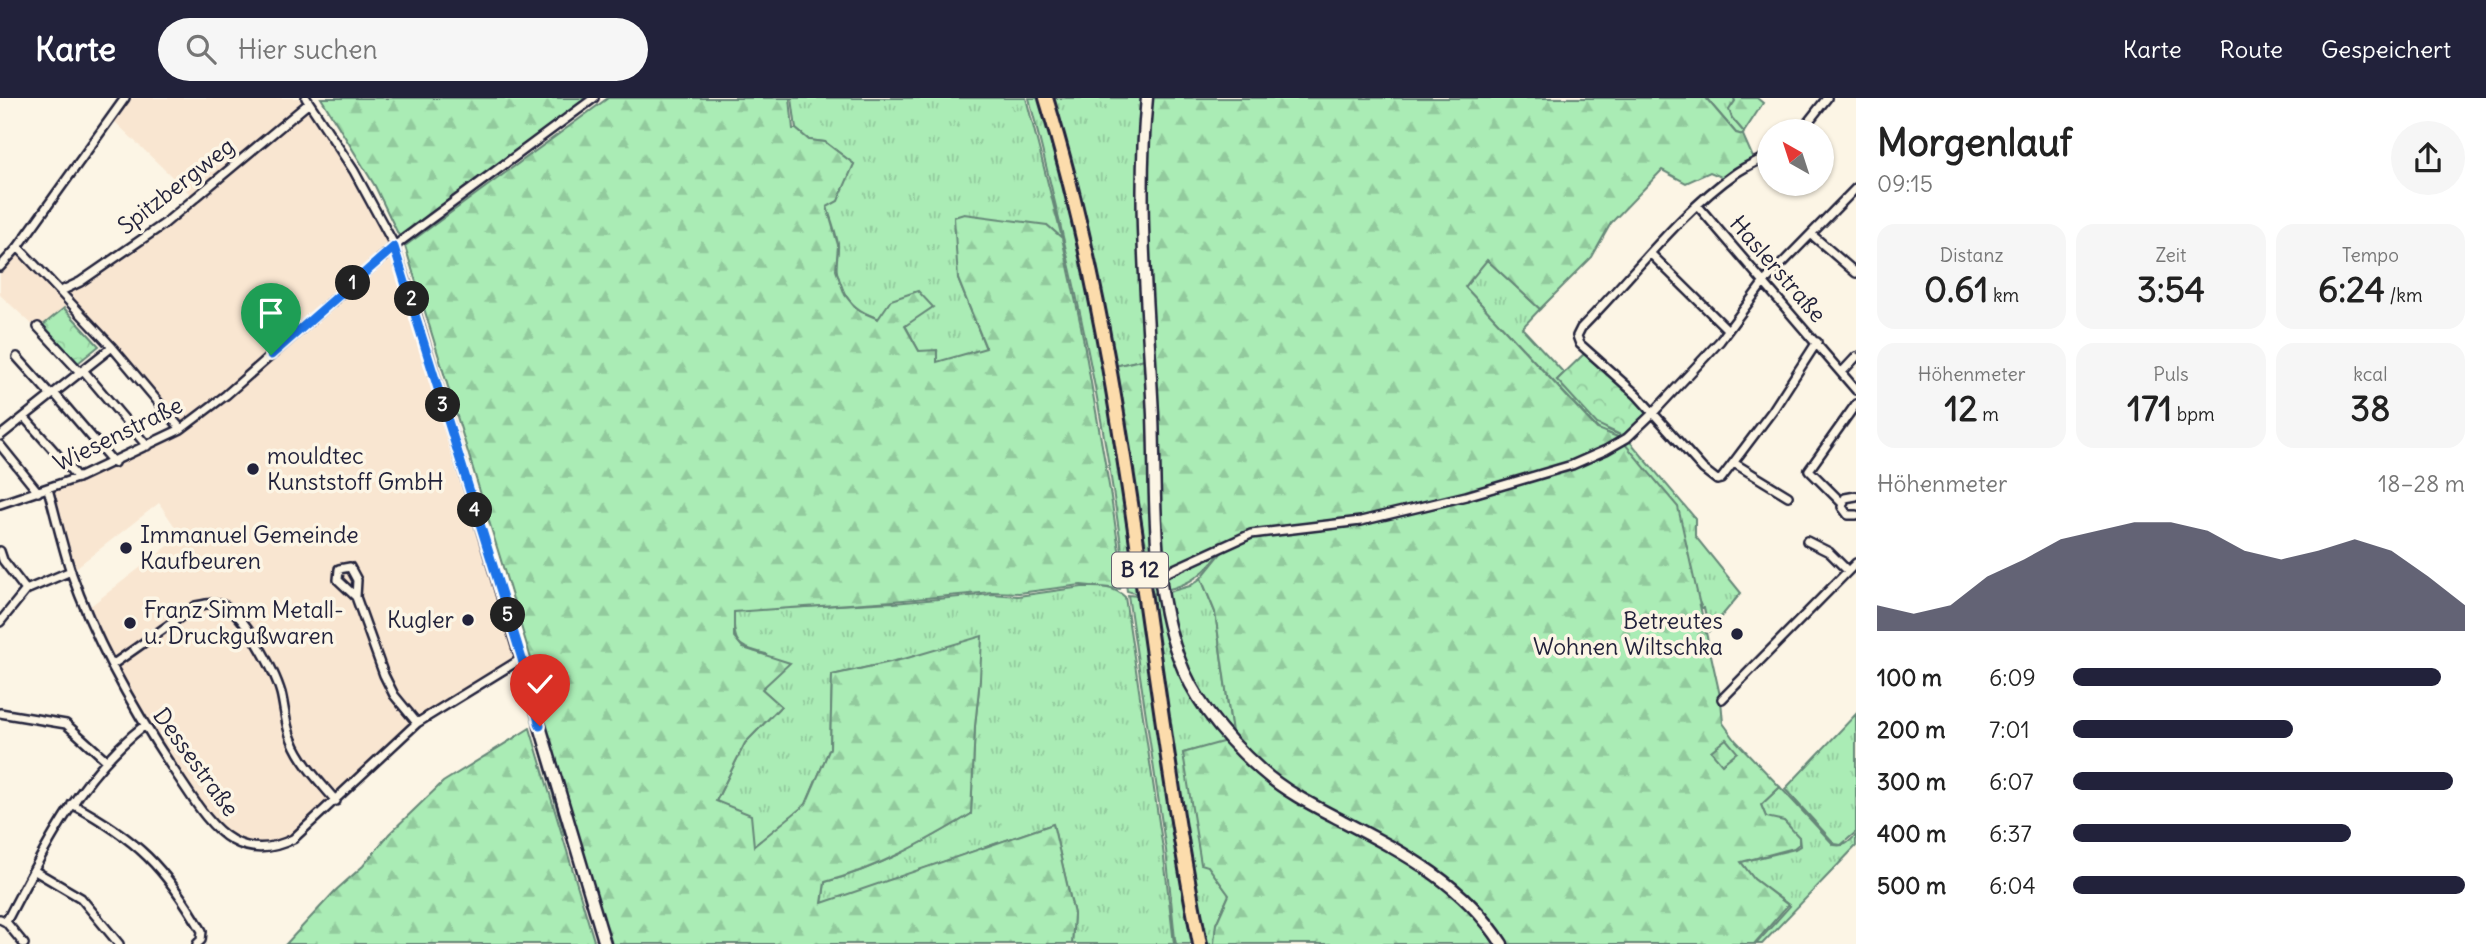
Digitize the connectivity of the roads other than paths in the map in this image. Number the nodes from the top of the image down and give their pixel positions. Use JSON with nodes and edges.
{"nodes":[{"id":1,"x":125,"y":98,"type":"edge"},
{"id":2,"x":594,"y":98,"type":"edge"},
{"id":3,"x":1046,"y":98,"type":"edge"},
{"id":4,"x":1146,"y":98,"type":"edge"},
{"id":5,"x":1827,"y":98,"type":"edge"},
{"id":6,"x":308,"y":100,"type":"edge"},
{"id":7,"x":1810,"y":119,"type":"edge"},
{"id":8,"x":1757,"y":162,"type":"edge"},
{"id":9,"x":1856,"y":188,"type":"edge"},
{"id":10,"x":1698,"y":206,"type":"junction"},
{"id":11,"x":1811,"y":234,"type":"junction"},
{"id":12,"x":397,"y":244,"type":"junction"},
{"id":13,"x":18,"y":247,"type":"junction"},
{"id":14,"x":1651,"y":254,"type":"junction"},
{"id":15,"x":0,"y":267,"type":"edge"},
{"id":16,"x":1856,"y":273,"type":"edge"},
{"id":17,"x":1763,"y":282,"type":"junction"},
{"id":18,"x":61,"y":291,"type":"junction"},
{"id":19,"x":38,"y":327,"type":"dead end"},
{"id":20,"x":1728,"y":330,"type":"junction"},
{"id":21,"x":1816,"y":342,"type":"junction"},
{"id":22,"x":112,"y":347,"type":"junction"},
{"id":23,"x":18,"y":356,"type":"dead end"},
{"id":24,"x":1856,"y":357,"type":"edge"},
{"id":25,"x":81,"y":371,"type":"junction"},
{"id":26,"x":1842,"y":372,"type":"junction"},
{"id":27,"x":1856,"y":390,"type":"edge"},
{"id":28,"x":52,"y":394,"type":"junction"},
{"id":29,"x":1856,"y":404,"type":"edge"},
{"id":30,"x":1653,"y":413,"type":"junction"},
{"id":31,"x":24,"y":417,"type":"junction"},
{"id":32,"x":181,"y":429,"type":"junction"},
{"id":33,"x":0,"y":436,"type":"edge"},
{"id":34,"x":0,"y":445,"type":"edge"},
{"id":35,"x":147,"y":446,"type":"junction"},
{"id":36,"x":114,"y":463,"type":"junction"},
{"id":37,"x":1734,"y":463,"type":"junction"},
{"id":38,"x":78,"y":478,"type":"junction"},
{"id":39,"x":48,"y":489,"type":"junction"},
{"id":40,"x":38,"y":492,"type":"junction"},
{"id":41,"x":1788,"y":496,"type":"dead end"},
{"id":42,"x":1856,"y":496,"type":"edge"},
{"id":43,"x":1,"y":502,"type":"edge"},
{"id":44,"x":1842,"y":503,"type":"junction"},
{"id":45,"x":1856,"y":515,"type":"edge"},
{"id":46,"x":1807,"y":541,"type":"dead end"},
{"id":47,"x":0,"y":551,"type":"edge"},
{"id":48,"x":1856,"y":563,"type":"edge"},
{"id":49,"x":71,"y":571,"type":"junction"},
{"id":50,"x":1848,"y":571,"type":"junction"},
{"id":51,"x":1161,"y":575,"type":"junction"},
{"id":52,"x":26,"y":590,"type":"junction"},
{"id":53,"x":356,"y":597,"type":"dead end"},
{"id":54,"x":0,"y":622,"type":"edge"},
{"id":55,"x":522,"y":659,"type":"junction"},
{"id":56,"x":112,"y":665,"type":"junction"},
{"id":57,"x":1722,"y":699,"type":"dead end"},
{"id":58,"x":0,"y":713,"type":"edge"},
{"id":59,"x":416,"y":723,"type":"junction"},
{"id":60,"x":145,"y":725,"type":"junction"},
{"id":61,"x":540,"y":726,"type":"joint"},
{"id":62,"x":106,"y":760,"type":"junction"},
{"id":63,"x":336,"y":801,"type":"junction"},
{"id":64,"x":72,"y":804,"type":"junction"},
{"id":65,"x":35,"y":871,"type":"junction"},
{"id":66,"x":3,"y":920,"type":"edge"},
{"id":67,"x":24,"y":944,"type":"edge"},
{"id":68,"x":119,"y":944,"type":"edge"},
{"id":69,"x":197,"y":944,"type":"edge"},
{"id":70,"x":605,"y":944,"type":"edge"},
{"id":71,"x":1200,"y":944,"type":"edge"},
{"id":72,"x":1502,"y":944,"type":"edge"}],
"edges":[{"from":1,"to":13,"type":"street"},
{"from":2,"to":12,"type":"street","name":"Wiesenstraße"},
{"from":3,"to":71,"type":"highway","number":"B 12"},
{"from":4,"to":51,"type":"main road"},
{"from":5,"to":7,"type":"street"},
{"from":6,"to":12,"type":"street"},
{"from":6,"to":18,"type":"street","name":"Spitzbergweg"},
{"from":8,"to":10,"type":"street"},
{"from":9,"to":11,"type":"street"},
{"from":10,"to":14,"type":"street"},
{"from":10,"to":17,"type":"street","name":"Haslerstraße"},
{"from":11,"to":16,"type":"street"},
{"from":11,"to":17,"type":"street"},
{"from":12,"to":32,"type":"street","name":"Wiesenstraße"},
{"from":12,"to":55,"type":"street"},
{"from":13,"to":15,"type":"street"},
{"from":13,"to":18,"type":"street"},
{"from":14,"to":20,"type":"street"},
{"from":14,"to":30,"type":"street"},
{"from":17,"to":20,"type":"street"},
{"from":17,"to":21,"type":"street","name":"Haslerstraße"},
{"from":18,"to":22,"type":"street"},
{"from":19,"to":25,"type":"street"},
{"from":20,"to":30,"type":"street"},
{"from":21,"to":26,"type":"street","name":"Haslerstraße"},
{"from":21,"to":37,"type":"street"},
{"from":22,"to":25,"type":"street"},
{"from":22,"to":32,"type":"street"},
{"from":23,"to":28,"type":"street"},
{"from":24,"to":26,"type":"street"},
{"from":25,"to":28,"type":"street"},
{"from":25,"to":35,"type":"street"},
{"from":26,"to":27,"type":"street","name":"Haslerstraße"},
{"from":28,"to":31,"type":"street"},
{"from":28,"to":36,"type":"street"},
{"from":29,"to":44,"type":"street"},
{"from":30,"to":37,"type":"street"},
{"from":30,"to":51,"type":"street"},
{"from":31,"to":33,"type":"street"},
{"from":31,"to":38,"type":"street"},
{"from":32,"to":35,"type":"street","name":"Wiesenstraße"},
{"from":34,"to":40,"type":"street"},
{"from":35,"to":36,"type":"street","name":"Wiesenstraße"},
{"from":36,"to":38,"type":"street","name":"Wiesenstraße"},
{"from":37,"to":41,"type":"street"},
{"from":38,"to":39,"type":"street","name":"Wiesenstraße"},
{"from":39,"to":40,"type":"street","name":"Wiesenstraße"},
{"from":39,"to":49,"type":"street","name":"Dessestraße"},
{"from":40,"to":43,"type":"street","name":"Wiesenstraße"},
{"from":42,"to":44,"type":"street"},
{"from":44,"to":45,"type":"street"},
{"from":46,"to":50,"type":"street"},
{"from":47,"to":52,"type":"street"},
{"from":48,"to":50,"type":"street"},
{"from":49,"to":52,"type":"street"},
{"from":49,"to":56,"type":"street","name":"Dessestraße"},
{"from":50,"to":57,"type":"street"},
{"from":51,"to":72,"type":"main road"},
{"from":52,"to":54,"type":"street"},
{"from":53,"to":59,"type":"street"},
{"from":55,"to":59,"type":"street","name":"Dessestraße"},
{"from":55,"to":61,"type":"street"},
{"from":56,"to":60,"type":"street","name":"Dessestraße"},
{"from":56,"to":63,"type":"street"},
{"from":58,"to":62,"type":"street"},
{"from":59,"to":63,"type":"street","name":"Dessestraße"},
{"from":60,"to":62,"type":"street"},
{"from":60,"to":63,"type":"street","name":"Dessestraße"},
{"from":61,"to":70,"type":"main road"},
{"from":62,"to":64,"type":"street"},
{"from":64,"to":65,"type":"street"},
{"from":64,"to":69,"type":"street"},
{"from":65,"to":66,"type":"street"},
{"from":65,"to":68,"type":"street"},
{"from":66,"to":67,"type":"street"}]}
